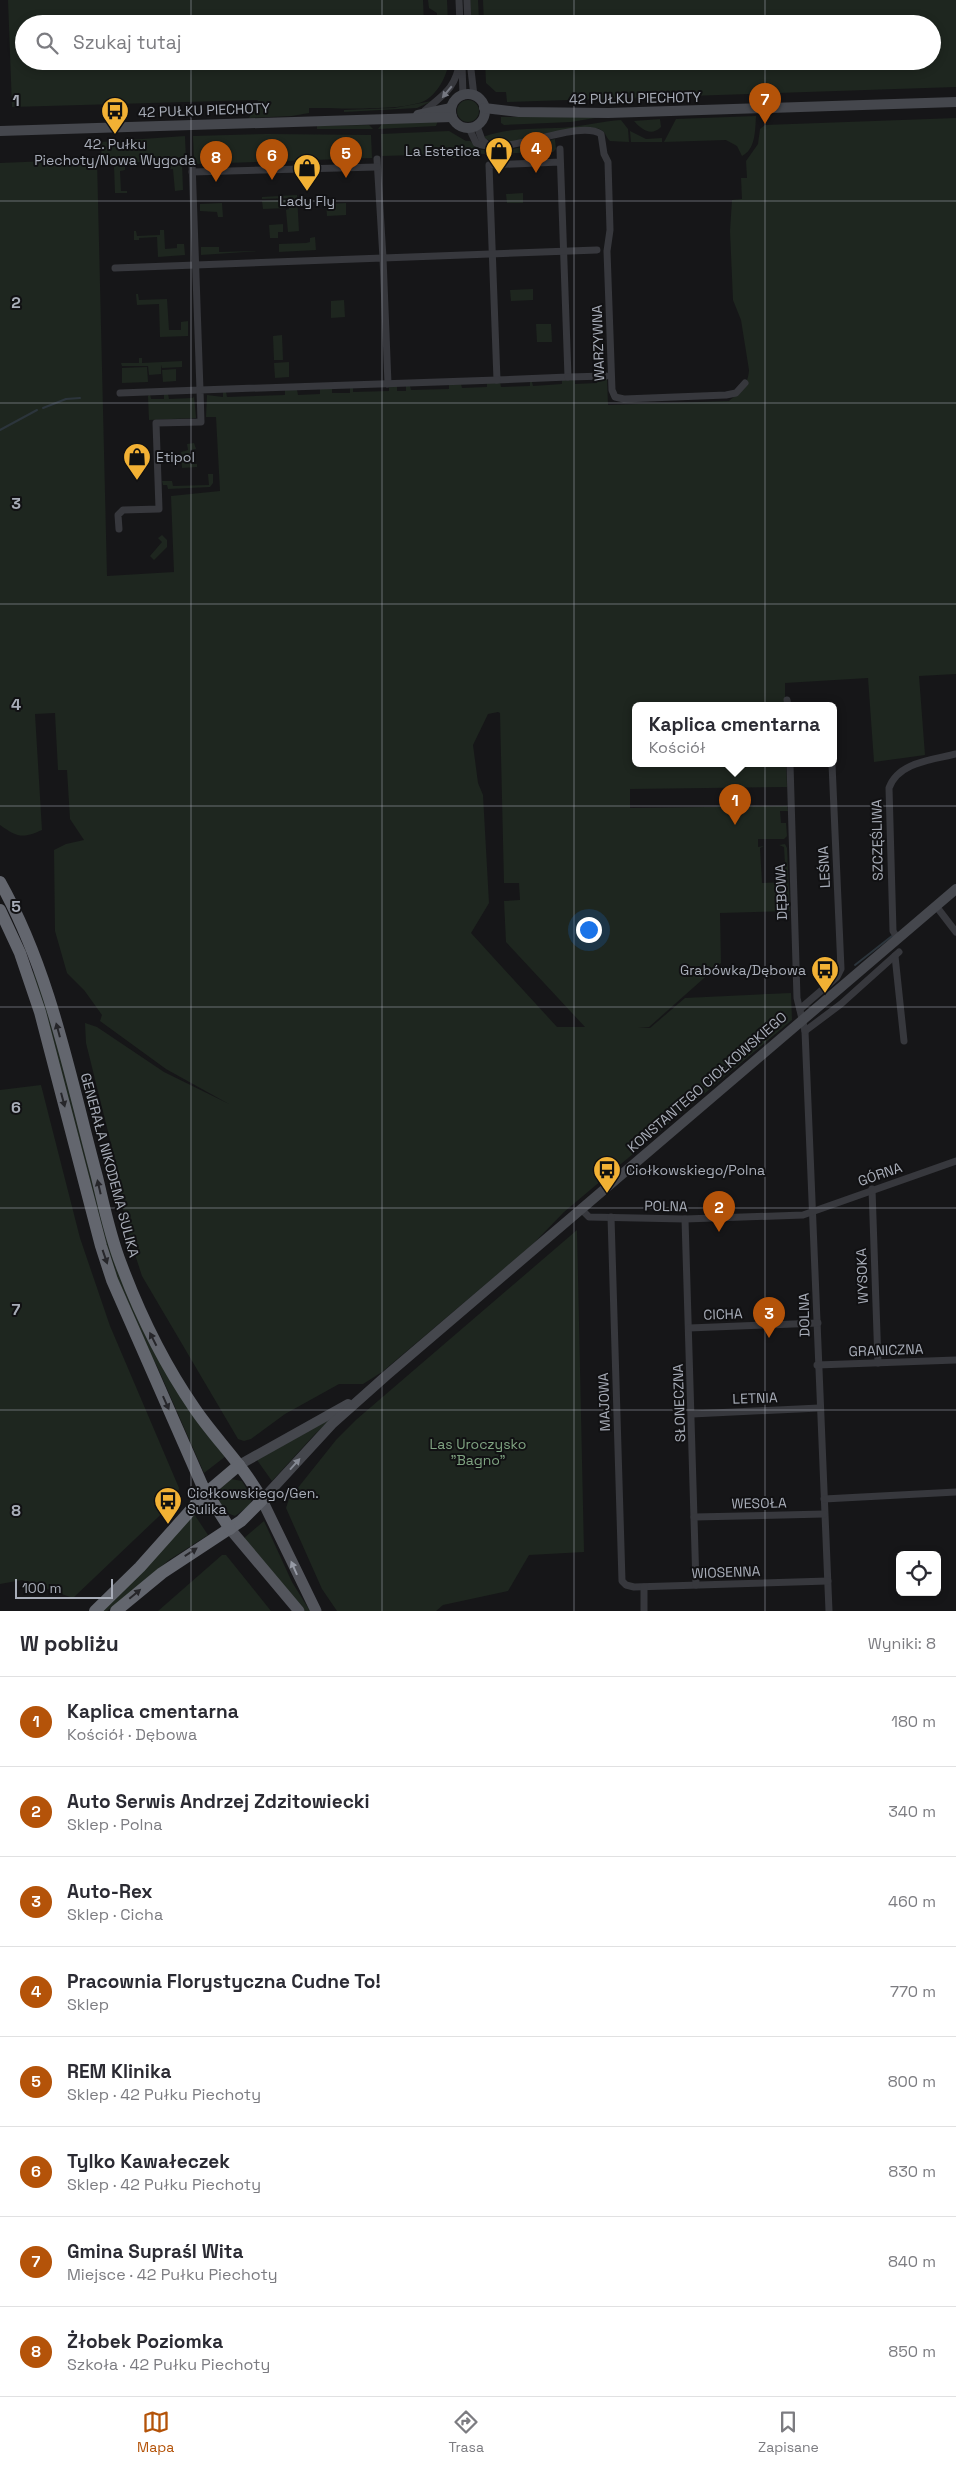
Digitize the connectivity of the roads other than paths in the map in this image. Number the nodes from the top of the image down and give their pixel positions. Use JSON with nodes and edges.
{"nodes":[{"id":1,"x":459,"y":0,"type":"edge"},
{"id":2,"x":467,"y":0,"type":"edge"},
{"id":3,"x":460,"y":15,"type":"edge"},
{"id":4,"x":468,"y":15,"type":"edge"},
{"id":5,"x":459,"y":70,"type":"edge"},
{"id":6,"x":462,"y":70,"type":"edge"},
{"id":7,"x":471,"y":70,"type":"edge"},
{"id":8,"x":463,"y":96,"type":"junction"},
{"id":9,"x":474,"y":96,"type":"junction"},
{"id":10,"x":956,"y":102,"type":"edge"},
{"id":11,"x":484,"y":112,"type":"junction"},
{"id":12,"x":452,"y":113,"type":"junction"},
{"id":13,"x":421,"y":114,"type":"junction"},
{"id":14,"x":409,"y":117,"type":"junction"},
{"id":15,"x":473,"y":127,"type":"junction"},
{"id":16,"x":0,"y":131,"type":"edge"},
{"id":17,"x":560,"y":149,"type":"dead end"},
{"id":18,"x":377,"y":159,"type":"dead end"},
{"id":19,"x":192,"y":162,"type":"dead end"},
{"id":20,"x":560,"y":162,"type":"junction"},
{"id":21,"x":377,"y":167,"type":"junction"},
{"id":22,"x":192,"y":172,"type":"junction"},
{"id":23,"x":597,"y":250,"type":"dead end"},
{"id":24,"x":563,"y":251,"type":"junction"},
{"id":25,"x":492,"y":254,"type":"junction"},
{"id":26,"x":384,"y":258,"type":"junction"},
{"id":27,"x":195,"y":266,"type":"junction"},
{"id":28,"x":115,"y":268,"type":"dead end"},
{"id":29,"x":606,"y":376,"type":"dead end"},
{"id":30,"x":568,"y":377,"type":"junction"},
{"id":31,"x":496,"y":380,"type":"junction"},
{"id":32,"x":745,"y":383,"type":"dead end"},
{"id":33,"x":388,"y":384,"type":"junction"},
{"id":34,"x":200,"y":390,"type":"junction"},
{"id":35,"x":120,"y":393,"type":"dead end"},
{"id":36,"x":119,"y":529,"type":"dead end"},
{"id":37,"x":956,"y":754,"type":"edge"},
{"id":38,"x":790,"y":767,"type":"edge"},
{"id":39,"x":832,"y":767,"type":"edge"},
{"id":40,"x":0,"y":882,"type":"edge"},
{"id":41,"x":956,"y":889,"type":"edge"},
{"id":42,"x":936,"y":906,"type":"junction"},
{"id":43,"x":0,"y":910,"type":"edge"},
{"id":44,"x":956,"y":932,"type":"edge"},
{"id":45,"x":898,"y":939,"type":"junction"},
{"id":46,"x":20,"y":953,"type":"junction"},
{"id":47,"x":37,"y":960,"type":"junction"},
{"id":48,"x":801,"y":1014,"type":"junction"},
{"id":49,"x":805,"y":1031,"type":"junction"},
{"id":50,"x":904,"y":1041,"type":"dead end"},
{"id":51,"x":956,"y":1161,"type":"edge"},
{"id":52,"x":872,"y":1189,"type":"junction"},
{"id":53,"x":581,"y":1209,"type":"junction"},
{"id":54,"x":813,"y":1211,"type":"junction"},
{"id":55,"x":611,"y":1217,"type":"junction"},
{"id":56,"x":685,"y":1219,"type":"junction"},
{"id":57,"x":818,"y":1323,"type":"junction"},
{"id":58,"x":689,"y":1328,"type":"junction"},
{"id":59,"x":956,"y":1360,"type":"edge"},
{"id":60,"x":878,"y":1363,"type":"junction"},
{"id":61,"x":817,"y":1365,"type":"junction"},
{"id":62,"x":387,"y":1375,"type":"junction"},
{"id":63,"x":819,"y":1408,"type":"junction"},
{"id":64,"x":692,"y":1414,"type":"junction"},
{"id":65,"x":239,"y":1464,"type":"junction"},
{"id":66,"x":206,"y":1492,"type":"junction"},
{"id":67,"x":956,"y":1492,"type":"edge"},
{"id":68,"x":824,"y":1499,"type":"junction"},
{"id":69,"x":262,"y":1500,"type":"junction"},
{"id":70,"x":824,"y":1514,"type":"junction"},
{"id":71,"x":694,"y":1517,"type":"junction"},
{"id":72,"x":230,"y":1529,"type":"junction"},
{"id":73,"x":828,"y":1581,"type":"junction"},
{"id":74,"x":696,"y":1585,"type":"junction"},
{"id":75,"x":626,"y":1586,"type":"joint"},
{"id":76,"x":644,"y":1587,"type":"junction"},
{"id":77,"x":95,"y":1611,"type":"edge"},
{"id":78,"x":116,"y":1611,"type":"edge"},
{"id":79,"x":299,"y":1611,"type":"edge"},
{"id":80,"x":316,"y":1611,"type":"edge"},
{"id":81,"x":644,"y":1611,"type":"edge"},
{"id":82,"x":829,"y":1611,"type":"edge"}],
"edges":[{"from":1,"to":3,"type":"street"},
{"from":2,"to":4,"type":"street"},
{"from":5,"to":13,"type":"street","one_way":true},
{"from":6,"to":8,"type":"street"},
{"from":7,"to":9,"type":"street"},
{"from":8,"to":9,"type":"street"},
{"from":8,"to":12,"type":"street"},
{"from":9,"to":11,"type":"street"},
{"from":10,"to":11,"type":"street","name":"42 PUŁKU PIECHOTY"},
{"from":11,"to":15,"type":"street"},
{"from":12,"to":13,"type":"street","name":"42 PUŁKU PIECHOTY"},
{"from":12,"to":14,"type":"street","name":"42 PUŁKU PIECHOTY"},
{"from":12,"to":15,"type":"street"},
{"from":13,"to":14,"type":"street","name":"42 PUŁKU PIECHOTY"},
{"from":14,"to":16,"type":"street","name":"42 PUŁKU PIECHOTY"},
{"from":15,"to":32,"type":"street","name":"WARZYWNA"},
{"from":17,"to":20,"type":"street"},
{"from":18,"to":21,"type":"street"},
{"from":19,"to":22,"type":"street"},
{"from":20,"to":24,"type":"street"},
{"from":20,"to":25,"type":"street"},
{"from":21,"to":22,"type":"street"},
{"from":21,"to":26,"type":"street"},
{"from":22,"to":27,"type":"street"},
{"from":23,"to":24,"type":"street"},
{"from":24,"to":25,"type":"street"},
{"from":24,"to":30,"type":"street"},
{"from":25,"to":26,"type":"street"},
{"from":25,"to":31,"type":"street"},
{"from":26,"to":27,"type":"street"},
{"from":26,"to":33,"type":"street"},
{"from":27,"to":28,"type":"street"},
{"from":27,"to":34,"type":"street"},
{"from":29,"to":30,"type":"street"},
{"from":30,"to":31,"type":"street"},
{"from":31,"to":33,"type":"street"},
{"from":33,"to":34,"type":"street"},
{"from":34,"to":35,"type":"street"},
{"from":34,"to":36,"type":"street"},
{"from":37,"to":45,"type":"street","name":"SZCZĘŚLIWA"},
{"from":38,"to":48,"type":"street","name":"DĘBOWA"},
{"from":39,"to":48,"type":"street","name":"LEŚNA"},
{"from":40,"to":47,"type":"highway","name":"GENERAŁA NIKODEMA SULIKA"},
{"from":41,"to":42,"type":"street","name":"KONSTANTEGO CIOŁKOWSKIEGO"},
{"from":42,"to":44,"type":"street"},
{"from":42,"to":45,"type":"street","name":"KONSTANTEGO CIOŁKOWSKIEGO"},
{"from":43,"to":46,"type":"highway","name":"GENERAŁA NIKODEMA SULIKA"},
{"from":45,"to":48,"type":"street","name":"KONSTANTEGO CIOŁKOWSKIEGO"},
{"from":46,"to":47,"type":"highway"},
{"from":46,"to":66,"type":"highway","name":"GENERAŁA NIKODEMA SULIKA","one_way":true},
{"from":65,"to":47,"type":"highway","name":"GENERAŁA NIKODEMA SULIKA","one_way":true},
{"from":48,"to":49,"type":"street","name":"DOLNA"},
{"from":48,"to":53,"type":"street","name":"KONSTANTEGO CIOŁKOWSKIEGO"},
{"from":49,"to":50,"type":"street"},
{"from":49,"to":54,"type":"street","name":"DOLNA"},
{"from":51,"to":52,"type":"street","name":"GÓRNA"},
{"from":52,"to":54,"type":"street","name":"GÓRNA"},
{"from":52,"to":60,"type":"street","name":"WYSOKA"},
{"from":53,"to":55,"type":"street","name":"POLNA"},
{"from":53,"to":62,"type":"street","name":"KONSTANTEGO CIOŁKOWSKIEGO"},
{"from":54,"to":56,"type":"street","name":"POLNA"},
{"from":54,"to":57,"type":"street","name":"DOLNA"},
{"from":55,"to":56,"type":"street","name":"POLNA"},
{"from":55,"to":75,"type":"street","name":"MAJOWA"},
{"from":56,"to":58,"type":"street","name":"SŁONECZNA"},
{"from":57,"to":58,"type":"street","name":"CICHA"},
{"from":57,"to":61,"type":"street","name":"DOLNA"},
{"from":58,"to":64,"type":"street","name":"SŁONECZNA"},
{"from":59,"to":60,"type":"street","name":"GRANICZNA"},
{"from":60,"to":61,"type":"street","name":"GRANICZNA"},
{"from":61,"to":63,"type":"street","name":"DOLNA"},
{"from":62,"to":65,"type":"street","name":"KONSTANTEGO CIOŁKOWSKIEGO"},
{"from":69,"to":62,"type":"street","name":"KONSTANTEGO CIOŁKOWSKIEGO","one_way":true},
{"from":63,"to":64,"type":"street","name":"LETNIA"},
{"from":63,"to":68,"type":"street","name":"DOLNA"},
{"from":64,"to":71,"type":"street","name":"SŁONECZNA"},
{"from":65,"to":66,"type":"highway"},
{"from":65,"to":69,"type":"highway","name":"GENERAŁA NIKODEMA SULIKA"},
{"from":66,"to":72,"type":"highway","name":"GENERAŁA NIKODEMA SULIKA"},
{"from":66,"to":77,"type":"highway"},
{"from":67,"to":68,"type":"street"},
{"from":68,"to":70,"type":"street","name":"DOLNA"},
{"from":69,"to":72,"type":"highway"},
{"from":80,"to":69,"type":"main road","one_way":true},
{"from":70,"to":71,"type":"street","name":"WESOŁA"},
{"from":70,"to":73,"type":"street","name":"DOLNA"},
{"from":71,"to":74,"type":"street","name":"SŁONECZNA"},
{"from":78,"to":72,"type":"highway","one_way":true},
{"from":72,"to":79,"type":"main road"},
{"from":73,"to":74,"type":"street","name":"WIOSENNA"},
{"from":73,"to":82,"type":"street","name":"DOLNA"},
{"from":74,"to":76,"type":"street","name":"WIOSENNA"},
{"from":75,"to":76,"type":"street","name":"WIOSENNA"},
{"from":76,"to":81,"type":"street"}]}
